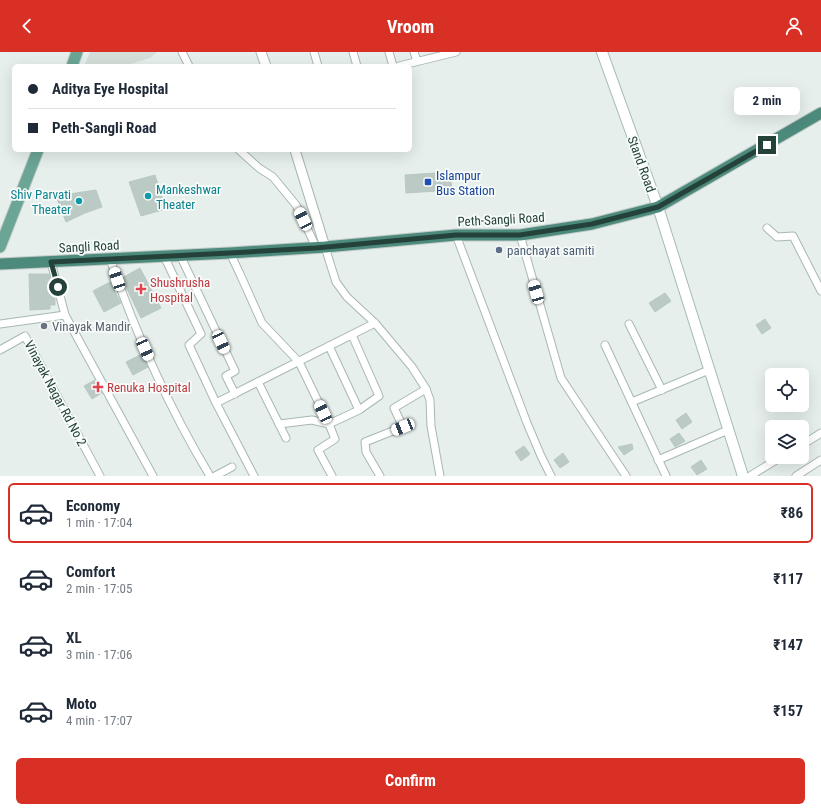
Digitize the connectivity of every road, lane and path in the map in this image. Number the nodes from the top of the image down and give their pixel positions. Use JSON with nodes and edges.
{"nodes":[{"id":1,"x":77,"y":52,"type":"edge"},
{"id":2,"x":182,"y":52,"type":"edge"},
{"id":3,"x":261,"y":52,"type":"edge"},
{"id":4,"x":314,"y":52,"type":"edge"},
{"id":5,"x":353,"y":52,"type":"edge"},
{"id":6,"x":389,"y":52,"type":"edge"},
{"id":7,"x":414,"y":52,"type":"edge"},
{"id":8,"x":456,"y":52,"type":"edge"},
{"id":9,"x":602,"y":52,"type":"edge"},
{"id":10,"x":417,"y":61,"type":"junction"},
{"id":11,"x":73,"y":64,"type":"edge"},
{"id":12,"x":188,"y":64,"type":"edge"},
{"id":13,"x":265,"y":64,"type":"edge"},
{"id":14,"x":317,"y":64,"type":"edge"},
{"id":15,"x":357,"y":64,"type":"edge"},
{"id":16,"x":392,"y":64,"type":"edge"},
{"id":17,"x":406,"y":64,"type":"edge"},
{"id":18,"x":821,"y":113,"type":"edge"},
{"id":19,"x":37,"y":152,"type":"edge"},
{"id":20,"x":241,"y":152,"type":"edge"},
{"id":21,"x":296,"y":152,"type":"edge"},
{"id":22,"x":658,"y":207,"type":"junction"},
{"id":23,"x":767,"y":228,"type":"dead end"},
{"id":24,"x":456,"y":235,"type":"junction"},
{"id":25,"x":520,"y":235,"type":"junction"},
{"id":26,"x":0,"y":247,"type":"edge"},
{"id":27,"x":320,"y":247,"type":"junction"},
{"id":28,"x":230,"y":253,"type":"junction"},
{"id":29,"x":180,"y":255,"type":"junction"},
{"id":30,"x":164,"y":256,"type":"junction"},
{"id":31,"x":110,"y":259,"type":"junction"},
{"id":32,"x":51,"y":262,"type":"junction"},
{"id":33,"x":0,"y":264,"type":"edge"},
{"id":34,"x":821,"y":291,"type":"edge"},
{"id":35,"x":65,"y":315,"type":"junction"},
{"id":36,"x":375,"y":323,"type":"junction"},
{"id":37,"x":0,"y":324,"type":"edge"},
{"id":38,"x":629,"y":324,"type":"dead end"},
{"id":39,"x":352,"y":335,"type":"junction"},
{"id":40,"x":605,"y":345,"type":"dead end"},
{"id":41,"x":329,"y":346,"type":"junction"},
{"id":42,"x":0,"y":350,"type":"edge"},
{"id":43,"x":299,"y":362,"type":"junction"},
{"id":44,"x":710,"y":370,"type":"junction"},
{"id":45,"x":258,"y":382,"type":"junction"},
{"id":46,"x":426,"y":389,"type":"junction"},
{"id":47,"x":662,"y":390,"type":"junction"},
{"id":48,"x":235,"y":394,"type":"junction"},
{"id":49,"x":632,"y":402,"type":"junction"},
{"id":50,"x":216,"y":403,"type":"junction"},
{"id":51,"x":359,"y":410,"type":"junction"},
{"id":52,"x":279,"y":424,"type":"junction"},
{"id":53,"x":329,"y":424,"type":"junction"},
{"id":54,"x":728,"y":430,"type":"junction"},
{"id":55,"x":821,"y":433,"type":"edge"},
{"id":56,"x":286,"y":438,"type":"dead end"},
{"id":57,"x":809,"y":441,"type":"edge"},
{"id":58,"x":658,"y":460,"type":"junction"},
{"id":59,"x":821,"y":460,"type":"edge"},
{"id":60,"x":770,"y":464,"type":"edge"},
{"id":61,"x":232,"y":467,"type":"dead end"},
{"id":62,"x":100,"y":476,"type":"edge"},
{"id":63,"x":153,"y":476,"type":"edge"},
{"id":64,"x":210,"y":476,"type":"edge"},
{"id":65,"x":215,"y":476,"type":"edge"},
{"id":66,"x":254,"y":476,"type":"edge"},
{"id":67,"x":332,"y":476,"type":"edge"},
{"id":68,"x":380,"y":476,"type":"edge"},
{"id":69,"x":440,"y":476,"type":"edge"},
{"id":70,"x":551,"y":476,"type":"edge"},
{"id":71,"x":626,"y":476,"type":"edge"},
{"id":72,"x":666,"y":476,"type":"edge"},
{"id":73,"x":743,"y":476,"type":"edge"},
{"id":74,"x":750,"y":476,"type":"edge"},
{"id":75,"x":796,"y":476,"type":"edge"}],
"edges":[{"from":1,"to":11,"type":"main road"},
{"from":2,"to":12,"type":"street"},
{"from":3,"to":13,"type":"street"},
{"from":4,"to":14,"type":"street"},
{"from":5,"to":15,"type":"street"},
{"from":6,"to":16,"type":"street"},
{"from":7,"to":10,"type":"street"},
{"from":8,"to":10,"type":"street"},
{"from":9,"to":22,"type":"main road","name":"Stand Road"},
{"from":10,"to":17,"type":"street"},
{"from":18,"to":22,"type":"highway","name":"Peth-Sangli Road"},
{"from":19,"to":26,"type":"main road"},
{"from":20,"to":27,"type":"street"},
{"from":21,"to":27,"type":"street"},
{"from":22,"to":25,"type":"highway","name":"Peth-Sangli Road"},
{"from":22,"to":44,"type":"main road","name":"Stand Road"},
{"from":23,"to":34,"type":"street"},
{"from":24,"to":25,"type":"highway","name":"Peth-Sangli Road"},
{"from":24,"to":27,"type":"highway","name":"Peth-Sangli Road"},
{"from":24,"to":70,"type":"street"},
{"from":25,"to":71,"type":"street"},
{"from":27,"to":28,"type":"highway","name":"Peth-Sangli Road"},
{"from":27,"to":36,"type":"street"},
{"from":28,"to":29,"type":"highway","name":"Peth-Sangli Road"},
{"from":28,"to":43,"type":"street"},
{"from":29,"to":30,"type":"highway","name":"Sangli Road"},
{"from":29,"to":48,"type":"street"},
{"from":30,"to":31,"type":"highway","name":"Sangli Road"},
{"from":30,"to":50,"type":"street"},
{"from":31,"to":32,"type":"highway","name":"Sangli Road"},
{"from":31,"to":64,"type":"street"},
{"from":32,"to":33,"type":"highway","name":"Sangli Road"},
{"from":32,"to":35,"type":"street"},
{"from":35,"to":37,"type":"street"},
{"from":35,"to":63,"type":"street"},
{"from":36,"to":39,"type":"street"},
{"from":36,"to":46,"type":"street"},
{"from":38,"to":47,"type":"street"},
{"from":39,"to":41,"type":"street"},
{"from":39,"to":51,"type":"street"},
{"from":40,"to":49,"type":"street"},
{"from":41,"to":43,"type":"street"},
{"from":41,"to":51,"type":"street"},
{"from":42,"to":62,"type":"street","name":"Vinayak Nagar Rd No 2"},
{"from":43,"to":45,"type":"street"},
{"from":43,"to":53,"type":"street"},
{"from":44,"to":47,"type":"street"},
{"from":44,"to":54,"type":"main road","name":"Stand Road"},
{"from":45,"to":48,"type":"street"},
{"from":45,"to":52,"type":"street"},
{"from":46,"to":68,"type":"street"},
{"from":46,"to":69,"type":"street"},
{"from":47,"to":49,"type":"street"},
{"from":48,"to":50,"type":"street"},
{"from":49,"to":58,"type":"street"},
{"from":50,"to":66,"type":"street"},
{"from":51,"to":53,"type":"street"},
{"from":52,"to":53,"type":"street"},
{"from":52,"to":56,"type":"street"},
{"from":53,"to":67,"type":"street"},
{"from":54,"to":58,"type":"street"},
{"from":54,"to":73,"type":"main road","name":"Stand Road"},
{"from":55,"to":57,"type":"street"},
{"from":58,"to":72,"type":"street"},
{"from":59,"to":75,"type":"street"},
{"from":60,"to":74,"type":"street"},
{"from":61,"to":65,"type":"street"}]}
